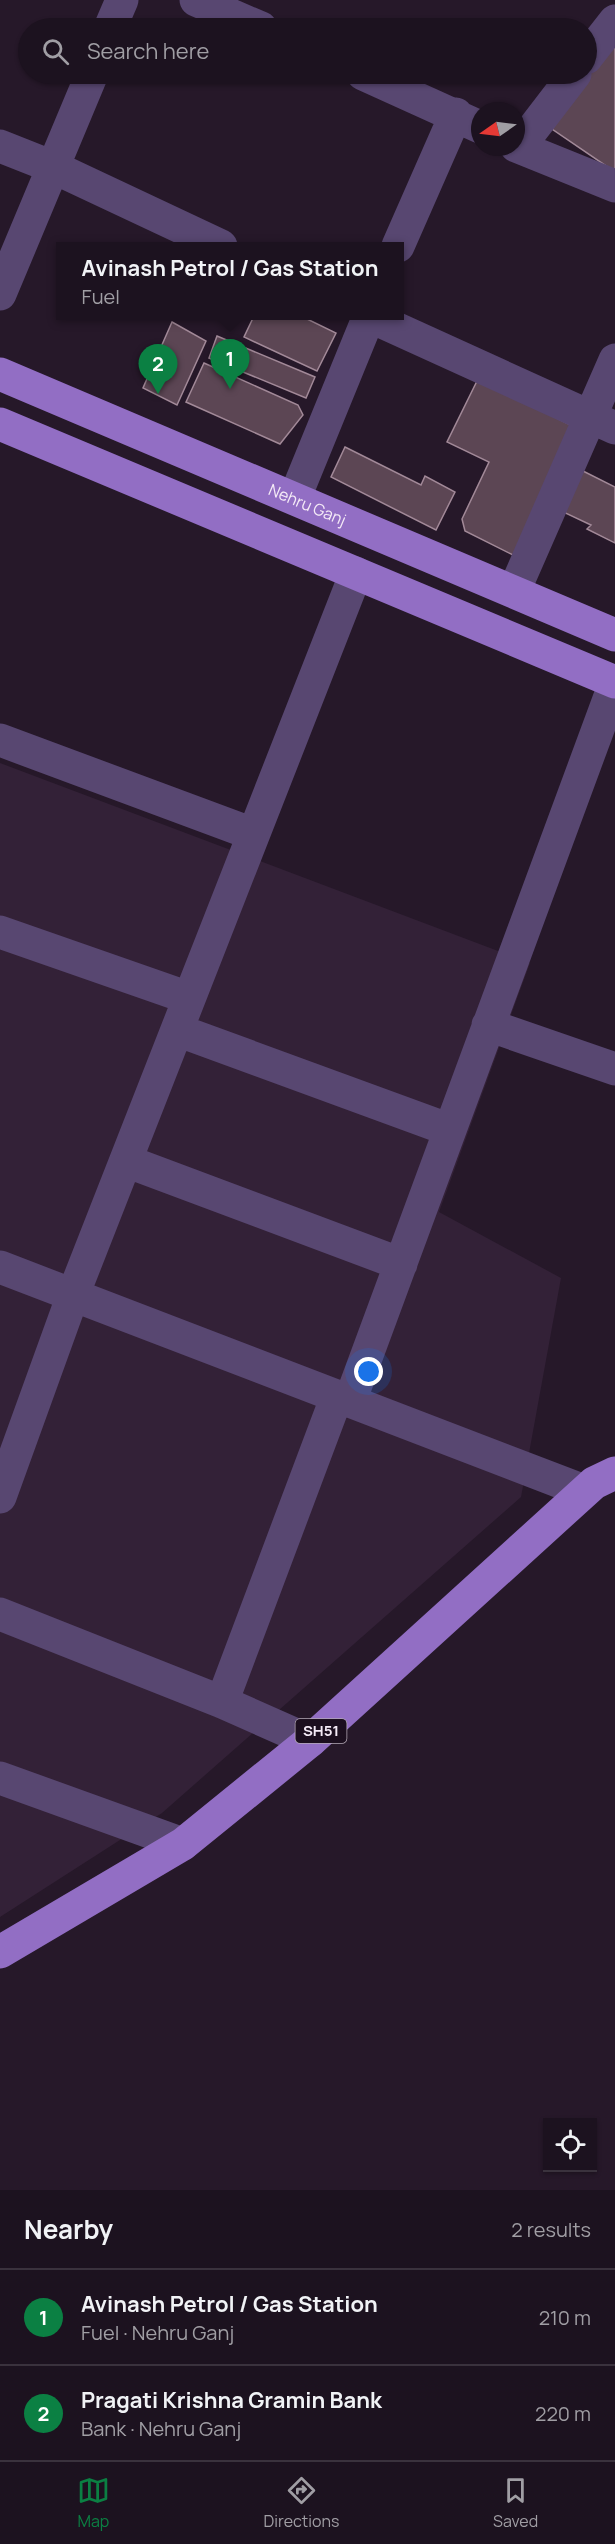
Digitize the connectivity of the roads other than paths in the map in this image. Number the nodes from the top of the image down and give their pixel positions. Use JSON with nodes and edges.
{"nodes":[{"id":1,"x":122,"y":0,"type":"edge"},
{"id":2,"x":196,"y":0,"type":"edge"},
{"id":3,"x":114,"y":18,"type":"edge"},
{"id":4,"x":238,"y":18,"type":"edge"},
{"id":5,"x":615,"y":21,"type":"edge"},
{"id":6,"x":597,"y":44,"type":"edge"},
{"id":7,"x":88,"y":84,"type":"edge"},
{"id":8,"x":385,"y":84,"type":"edge"},
{"id":9,"x":567,"y":84,"type":"edge"},
{"id":10,"x":468,"y":121,"type":"edge"},
{"id":11,"x":525,"y":138,"type":"edge"},
{"id":12,"x":0,"y":146,"type":"edge"},
{"id":13,"x":525,"y":150,"type":"edge"},
{"id":14,"x":53,"y":167,"type":"junction"},
{"id":15,"x":615,"y":186,"type":"edge"},
{"id":16,"x":213,"y":242,"type":"edge"},
{"id":17,"x":400,"y":242,"type":"edge"},
{"id":18,"x":0,"y":294,"type":"edge"},
{"id":19,"x":367,"y":320,"type":"edge"},
{"id":20,"x":380,"y":320,"type":"edge"},
{"id":21,"x":615,"y":360,"type":"edge"},
{"id":22,"x":0,"y":374,"type":"edge"},
{"id":23,"x":603,"y":422,"type":"edge"},
{"id":24,"x":0,"y":424,"type":"edge"},
{"id":25,"x":295,"y":497,"type":"junction"},
{"id":26,"x":356,"y":573,"type":"junction"},
{"id":27,"x":514,"y":591,"type":"junction"},
{"id":28,"x":615,"y":634,"type":"edge"},
{"id":29,"x":615,"y":682,"type":"edge"},
{"id":30,"x":0,"y":740,"type":"edge"},
{"id":31,"x":253,"y":834,"type":"junction"},
{"id":32,"x":0,"y":932,"type":"edge"},
{"id":33,"x":189,"y":998,"type":"junction"},
{"id":34,"x":489,"y":1025,"type":"junction"},
{"id":35,"x":177,"y":1030,"type":"junction"},
{"id":36,"x":615,"y":1069,"type":"edge"},
{"id":37,"x":450,"y":1130,"type":"junction"},
{"id":38,"x":126,"y":1161,"type":"junction"},
{"id":39,"x":401,"y":1264,"type":"junction"},
{"id":40,"x":0,"y":1267,"type":"edge"},
{"id":41,"x":73,"y":1295,"type":"junction"},
{"id":42,"x":344,"y":1399,"type":"junction"},
{"id":43,"x":615,"y":1473,"type":"edge"},
{"id":44,"x":584,"y":1491,"type":"junction"},
{"id":45,"x":0,"y":1497,"type":"edge"},
{"id":46,"x":0,"y":1614,"type":"edge"},
{"id":47,"x":222,"y":1702,"type":"junction"},
{"id":48,"x":310,"y":1741,"type":"junction"},
{"id":49,"x":0,"y":1778,"type":"edge"},
{"id":50,"x":183,"y":1844,"type":"junction"},
{"id":51,"x":0,"y":1952,"type":"edge"}],
"edges":[{"from":1,"to":3,"type":"street"},
{"from":2,"to":4,"type":"street"},
{"from":5,"to":6,"type":"street"},
{"from":7,"to":14,"type":"street"},
{"from":8,"to":10,"type":"street"},
{"from":9,"to":11,"type":"street"},
{"from":10,"to":17,"type":"street"},
{"from":12,"to":14,"type":"street"},
{"from":13,"to":15,"type":"street"},
{"from":14,"to":16,"type":"street"},
{"from":14,"to":18,"type":"street"},
{"from":19,"to":25,"type":"street"},
{"from":20,"to":23,"type":"street"},
{"from":21,"to":23,"type":"street"},
{"from":22,"to":25,"type":"main road","name":"Nehru Ganj"},
{"from":23,"to":27,"type":"street"},
{"from":24,"to":26,"type":"main road"},
{"from":25,"to":27,"type":"main road","name":"Nehru Ganj"},
{"from":26,"to":29,"type":"main road"},
{"from":26,"to":31,"type":"street"},
{"from":27,"to":28,"type":"main road","name":"Nehru Ganj"},
{"from":29,"to":34,"type":"street"},
{"from":30,"to":31,"type":"street"},
{"from":31,"to":33,"type":"street"},
{"from":32,"to":33,"type":"street"},
{"from":33,"to":35,"type":"street"},
{"from":34,"to":36,"type":"street"},
{"from":34,"to":37,"type":"street"},
{"from":35,"to":37,"type":"street"},
{"from":35,"to":38,"type":"street"},
{"from":37,"to":39,"type":"street"},
{"from":38,"to":39,"type":"street"},
{"from":38,"to":41,"type":"street"},
{"from":39,"to":42,"type":"street"},
{"from":40,"to":41,"type":"street"},
{"from":41,"to":42,"type":"street"},
{"from":41,"to":45,"type":"street"},
{"from":42,"to":44,"type":"street"},
{"from":42,"to":47,"type":"street"},
{"from":43,"to":44,"type":"main road","number":"SH51"},
{"from":44,"to":48,"type":"main road","number":"SH51"},
{"from":46,"to":47,"type":"street"},
{"from":47,"to":48,"type":"street"},
{"from":48,"to":50,"type":"main road","number":"SH51"},
{"from":49,"to":50,"type":"street"},
{"from":50,"to":51,"type":"main road","number":"SH51"}]}
